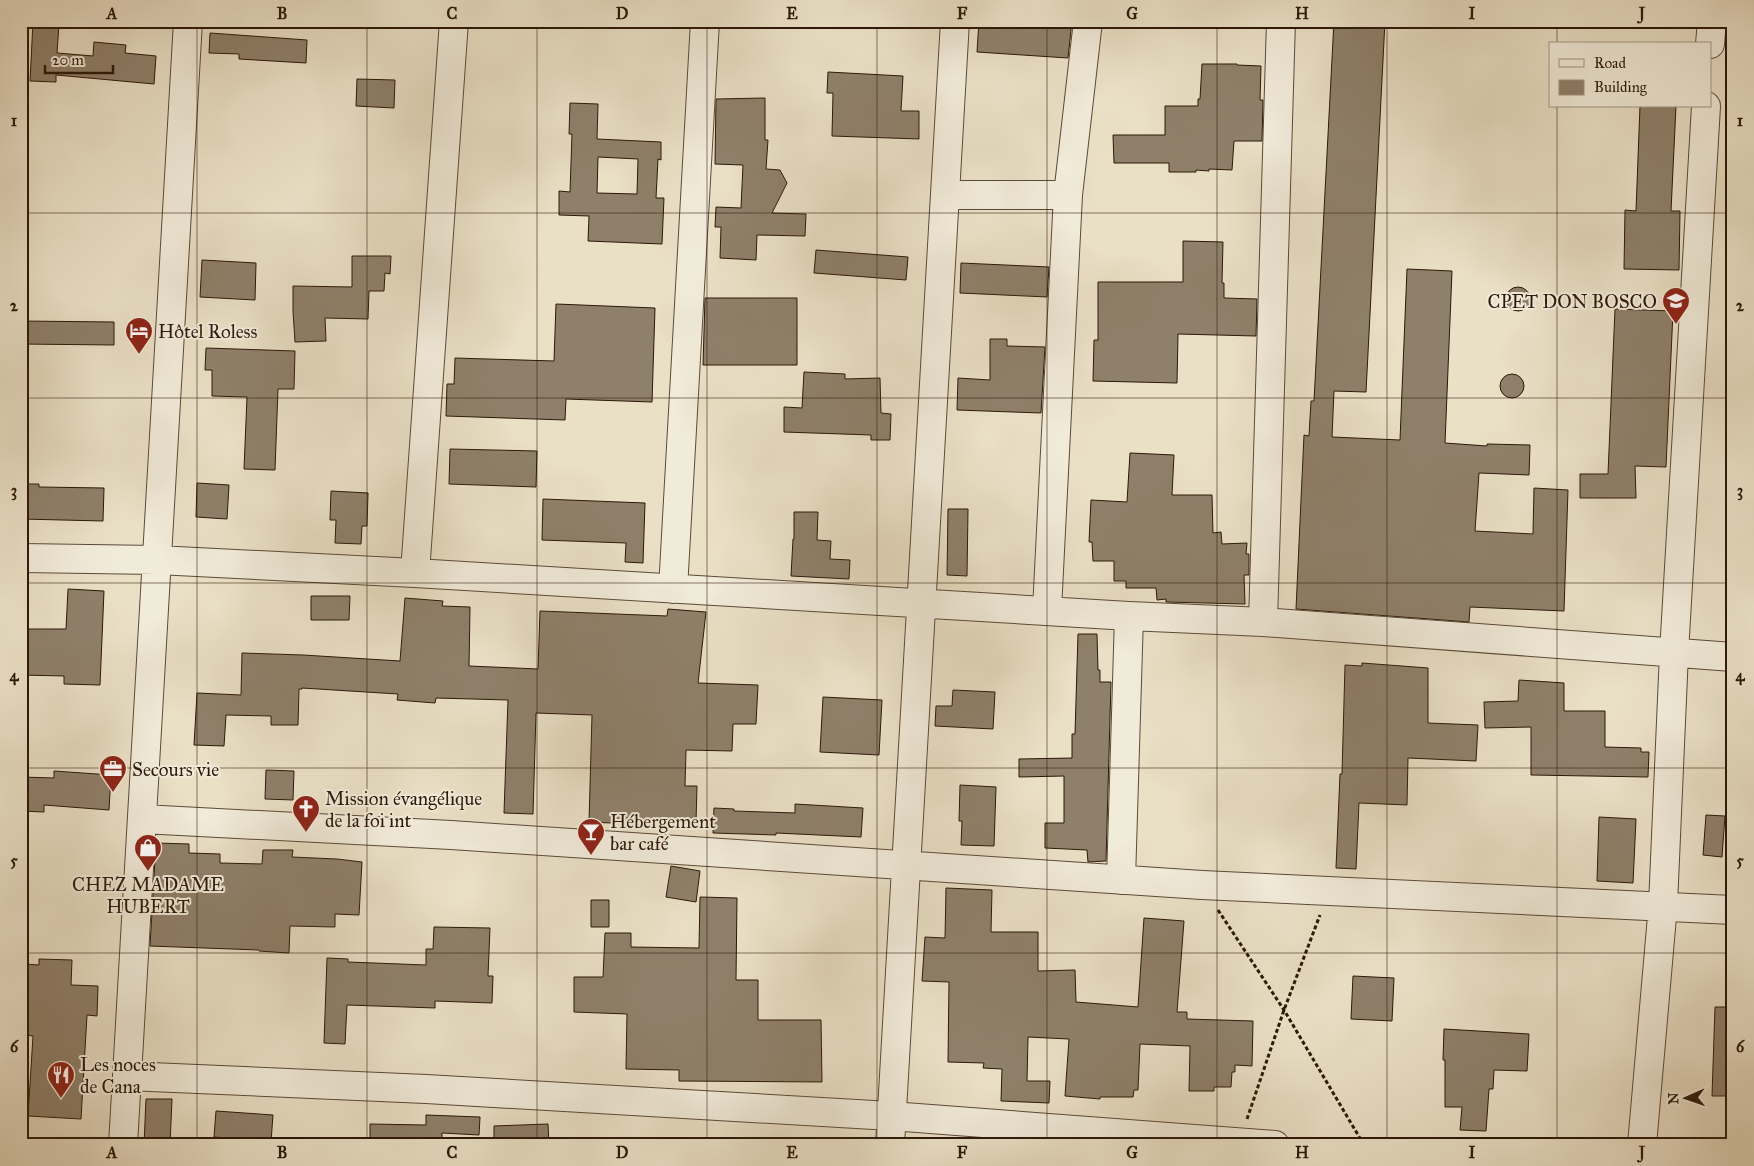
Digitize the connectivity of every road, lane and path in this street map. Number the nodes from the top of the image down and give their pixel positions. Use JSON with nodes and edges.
{"nodes":[{"id":1,"x":188,"y":21,"type":"edge"},
{"id":2,"x":454,"y":21,"type":"edge"},
{"id":3,"x":705,"y":21,"type":"edge"},
{"id":4,"x":955,"y":21,"type":"edge"},
{"id":5,"x":1088,"y":21,"type":"edge"},
{"id":6,"x":1281,"y":21,"type":"edge"},
{"id":7,"x":1712,"y":21,"type":"edge"},
{"id":8,"x":1710,"y":42,"type":"edge"},
{"id":9,"x":1706,"y":108,"type":"edge"},
{"id":10,"x":945,"y":195,"type":"junction"},
{"id":11,"x":1068,"y":195,"type":"junction"},
{"id":12,"x":21,"y":558,"type":"edge"},
{"id":13,"x":157,"y":560,"type":"junction"},
{"id":14,"x":415,"y":572,"type":"junction"},
{"id":15,"x":673,"y":588,"type":"junction"},
{"id":16,"x":921,"y":603,"type":"junction"},
{"id":17,"x":1047,"y":610,"type":"junction"},
{"id":18,"x":1129,"y":616,"type":"junction"},
{"id":19,"x":1263,"y":622,"type":"junction"},
{"id":20,"x":1674,"y":653,"type":"junction"},
{"id":21,"x":1733,"y":657,"type":"edge"},
{"id":22,"x":142,"y":819,"type":"junction"},
{"id":23,"x":906,"y":865,"type":"junction"},
{"id":24,"x":1121,"y":880,"type":"junction"},
{"id":25,"x":1202,"y":885,"type":"junction"},
{"id":26,"x":1329,"y":892,"type":"junction"},
{"id":27,"x":1663,"y":905,"type":"junction"},
{"id":28,"x":1733,"y":910,"type":"edge"},
{"id":29,"x":1284,"y":1010,"type":"junction"},
{"id":30,"x":127,"y":1076,"type":"junction"},
{"id":31,"x":891,"y":1116,"type":"junction"},
{"id":32,"x":1238,"y":1142,"type":"junction"},
{"id":33,"x":123,"y":1145,"type":"edge"},
{"id":34,"x":890,"y":1145,"type":"edge"},
{"id":35,"x":1275,"y":1145,"type":"edge"},
{"id":36,"x":1364,"y":1145,"type":"edge"},
{"id":37,"x":1642,"y":1145,"type":"edge"}],
"edges":[{"from":1,"to":13,"type":"street"},
{"from":2,"to":14,"type":"street"},
{"from":3,"to":15,"type":"street"},
{"from":4,"to":10,"type":"street"},
{"from":5,"to":11,"type":"street"},
{"from":6,"to":19,"type":"street"},
{"from":7,"to":8,"type":"street"},
{"from":9,"to":20,"type":"street"},
{"from":10,"to":11,"type":"street"},
{"from":10,"to":16,"type":"street"},
{"from":11,"to":17,"type":"street"},
{"from":12,"to":13,"type":"street"},
{"from":13,"to":14,"type":"street"},
{"from":13,"to":22,"type":"street"},
{"from":14,"to":15,"type":"street"},
{"from":15,"to":16,"type":"street"},
{"from":16,"to":17,"type":"street"},
{"from":16,"to":23,"type":"street"},
{"from":17,"to":18,"type":"street"},
{"from":18,"to":19,"type":"street"},
{"from":18,"to":24,"type":"street"},
{"from":19,"to":20,"type":"street"},
{"from":20,"to":21,"type":"street"},
{"from":20,"to":27,"type":"street"},
{"from":22,"to":23,"type":"street"},
{"from":22,"to":30,"type":"street"},
{"from":23,"to":24,"type":"street"},
{"from":23,"to":31,"type":"street"},
{"from":24,"to":25,"type":"street"},
{"from":25,"to":26,"type":"street"},
{"from":25,"to":29,"type":"path"},
{"from":26,"to":27,"type":"street"},
{"from":26,"to":29,"type":"path"},
{"from":27,"to":28,"type":"street"},
{"from":27,"to":37,"type":"street"},
{"from":29,"to":32,"type":"path"},
{"from":29,"to":36,"type":"path"},
{"from":30,"to":31,"type":"street"},
{"from":30,"to":33,"type":"street"},
{"from":31,"to":32,"type":"street"},
{"from":31,"to":34,"type":"street"},
{"from":32,"to":35,"type":"street"}]}
